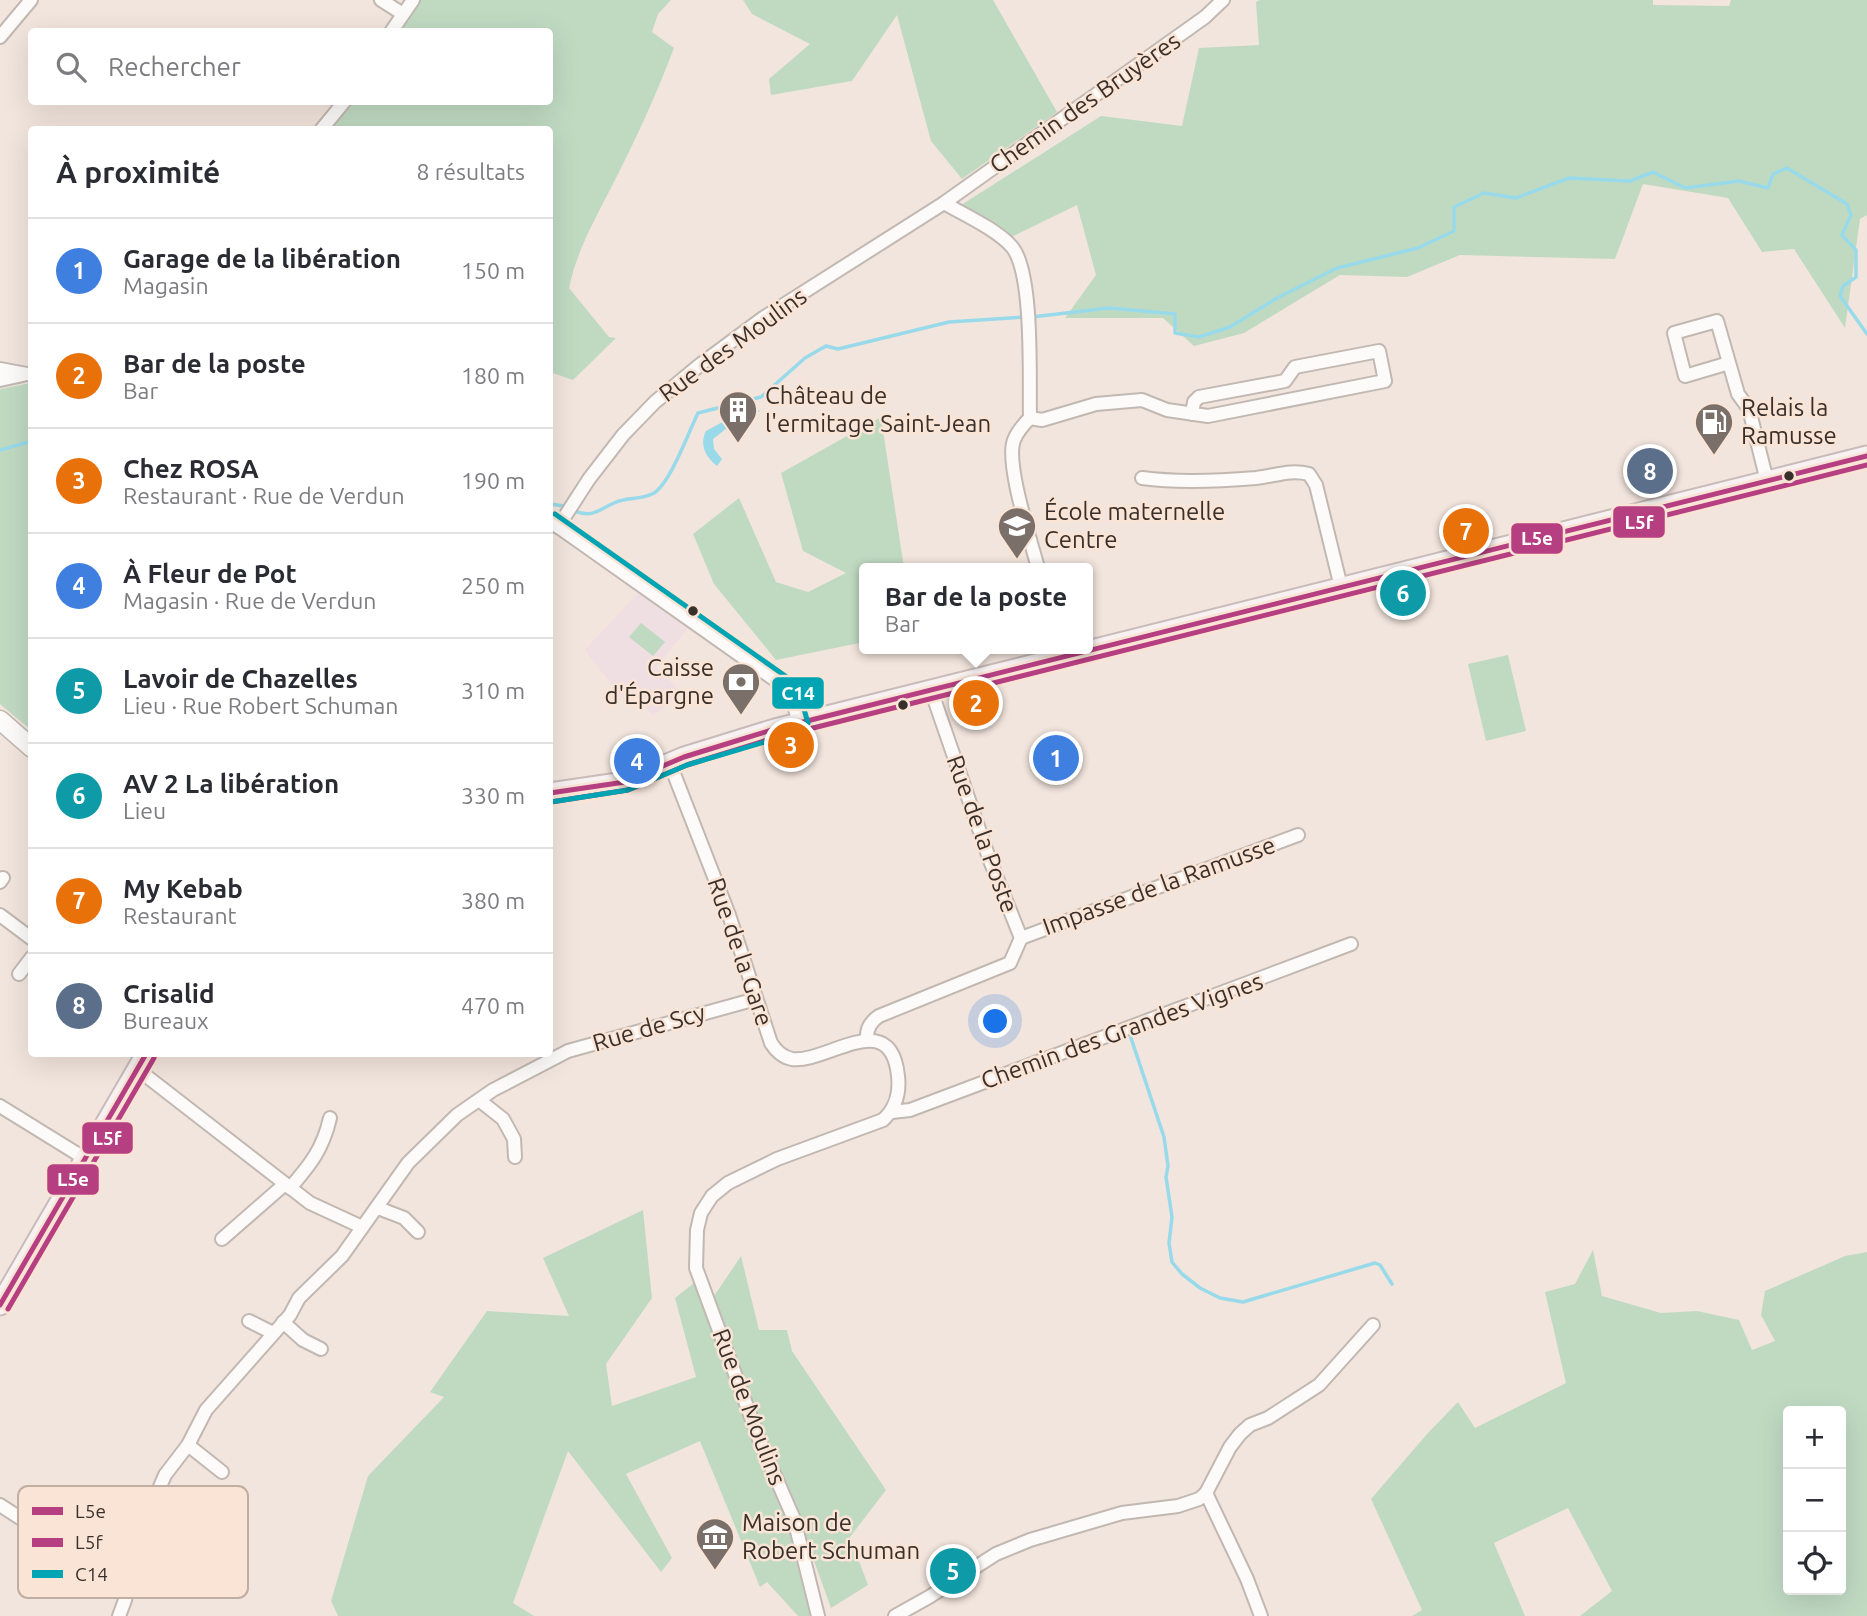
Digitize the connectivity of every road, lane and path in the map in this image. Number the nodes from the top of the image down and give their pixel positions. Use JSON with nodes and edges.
{"nodes":[{"id":1,"x":31,"y":0,"type":"edge"},
{"id":2,"x":381,"y":0,"type":"edge"},
{"id":3,"x":413,"y":0,"type":"edge"},
{"id":4,"x":1223,"y":0,"type":"edge"},
{"id":5,"x":402,"y":14,"type":"junction"},
{"id":6,"x":393,"y":28,"type":"edge"},
{"id":7,"x":0,"y":37,"type":"edge"},
{"id":8,"x":342,"y":105,"type":"edge"},
{"id":9,"x":324,"y":126,"type":"edge"},
{"id":10,"x":944,"y":202,"type":"junction"},
{"id":11,"x":1729,"y":363,"type":"junction"},
{"id":12,"x":1,"y":371,"type":"edge"},
{"id":13,"x":27,"y":375,"type":"edge"},
{"id":14,"x":1192,"y":414,"type":"junction"},
{"id":15,"x":1030,"y":418,"type":"junction"},
{"id":16,"x":1867,"y":456,"type":"edge"},
{"id":17,"x":1142,"y":478,"type":"dead end"},
{"id":18,"x":1767,"y":481,"type":"junction"},
{"id":19,"x":554,"y":524,"type":"edge"},
{"id":20,"x":1037,"y":563,"type":"edge"},
{"id":21,"x":1341,"y":587,"type":"junction"},
{"id":22,"x":1093,"y":645,"type":"edge"},
{"id":23,"x":1056,"y":654,"type":"edge"},
{"id":24,"x":931,"y":690,"type":"junction"},
{"id":25,"x":0,"y":720,"type":"edge"},
{"id":26,"x":799,"y":723,"type":"junction"},
{"id":27,"x":28,"y":743,"type":"edge"},
{"id":28,"x":667,"y":764,"type":"junction"},
{"id":29,"x":553,"y":793,"type":"edge"},
{"id":30,"x":1298,"y":835,"type":"dead end"},
{"id":31,"x":0,"y":915,"type":"edge"},
{"id":32,"x":28,"y":936,"type":"edge"},
{"id":33,"x":1021,"y":937,"type":"junction"},
{"id":34,"x":1351,"y":944,"type":"dead end"},
{"id":35,"x":28,"y":962,"type":"edge"},
{"id":36,"x":19,"y":974,"type":"dead end"},
{"id":37,"x":756,"y":999,"type":"junction"},
{"id":38,"x":867,"y":1040,"type":"junction"},
{"id":39,"x":553,"y":1055,"type":"edge"},
{"id":40,"x":547,"y":1057,"type":"edge"},
{"id":41,"x":141,"y":1061,"type":"edge"},
{"id":42,"x":479,"y":1100,"type":"junction"},
{"id":43,"x":0,"y":1106,"type":"edge"},
{"id":44,"x":892,"y":1112,"type":"junction"},
{"id":45,"x":330,"y":1118,"type":"dead end"},
{"id":46,"x":515,"y":1157,"type":"dead end"},
{"id":47,"x":84,"y":1158,"type":"junction"},
{"id":48,"x":287,"y":1186,"type":"junction"},
{"id":49,"x":378,"y":1208,"type":"junction"},
{"id":50,"x":362,"y":1227,"type":"junction"},
{"id":51,"x":418,"y":1232,"type":"dead end"},
{"id":52,"x":222,"y":1239,"type":"dead end"},
{"id":53,"x":0,"y":1305,"type":"edge"},
{"id":54,"x":249,"y":1321,"type":"dead end"},
{"id":55,"x":284,"y":1322,"type":"junction"},
{"id":56,"x":1373,"y":1325,"type":"dead end"},
{"id":57,"x":273,"y":1333,"type":"junction"},
{"id":58,"x":321,"y":1349,"type":"dead end"},
{"id":59,"x":188,"y":1445,"type":"junction"},
{"id":60,"x":222,"y":1472,"type":"dead end"},
{"id":61,"x":160,"y":1486,"type":"edge"},
{"id":62,"x":1206,"y":1493,"type":"junction"},
{"id":63,"x":0,"y":1505,"type":"edge"},
{"id":64,"x":18,"y":1517,"type":"edge"},
{"id":65,"x":125,"y":1598,"type":"edge"},
{"id":66,"x":119,"y":1616,"type":"edge"},
{"id":67,"x":818,"y":1616,"type":"edge"},
{"id":68,"x":895,"y":1616,"type":"edge"},
{"id":69,"x":1261,"y":1616,"type":"edge"}],
"edges":[{"from":1,"to":7,"type":"street"},
{"from":2,"to":5,"type":"street"},
{"from":3,"to":5,"type":"street"},
{"from":4,"to":10,"type":"street","name":"Chemin des Bruyères"},
{"from":5,"to":6,"type":"street"},
{"from":8,"to":9,"type":"street"},
{"from":10,"to":15,"type":"street"},
{"from":10,"to":19,"type":"street","name":"Rue des Moulins"},
{"from":11,"to":11,"type":"street"},
{"from":11,"to":18,"type":"street"},
{"from":12,"to":13,"type":"street"},
{"from":14,"to":14,"type":"street"},
{"from":14,"to":15,"type":"street"},
{"from":15,"to":20,"type":"street"},
{"from":16,"to":18,"type":"main road"},
{"from":17,"to":21,"type":"street"},
{"from":18,"to":21,"type":"main road"},
{"from":19,"to":26,"type":"street"},
{"from":21,"to":22,"type":"main road"},
{"from":23,"to":24,"type":"main road"},
{"from":24,"to":26,"type":"main road"},
{"from":24,"to":33,"type":"street","name":"Rue de la Poste"},
{"from":25,"to":27,"type":"main road"},
{"from":26,"to":28,"type":"main road"},
{"from":28,"to":29,"type":"main road"},
{"from":28,"to":37,"type":"street","name":"Rue de la Gare"},
{"from":30,"to":33,"type":"street","name":"Impasse de la Ramusse"},
{"from":31,"to":32,"type":"street"},
{"from":33,"to":38,"type":"street"},
{"from":34,"to":44,"type":"street","name":"Chemin des Grandes Vignes"},
{"from":35,"to":36,"type":"street"},
{"from":37,"to":38,"type":"street","name":"Rue de la Gare"},
{"from":37,"to":39,"type":"street","name":"Rue de Scy"},
{"from":38,"to":44,"type":"street"},
{"from":40,"to":42,"type":"street","name":"Rue de Scy"},
{"from":41,"to":47,"type":"main road"},
{"from":41,"to":48,"type":"street"},
{"from":42,"to":46,"type":"street"},
{"from":42,"to":49,"type":"street","name":"Rue de Scy"},
{"from":43,"to":47,"type":"street"},
{"from":44,"to":67,"type":"street","name":"Rue de Moulins"},
{"from":45,"to":48,"type":"street"},
{"from":47,"to":53,"type":"main road"},
{"from":48,"to":50,"type":"street"},
{"from":48,"to":52,"type":"street"},
{"from":49,"to":50,"type":"street","name":"Rue de Scy"},
{"from":49,"to":51,"type":"street"},
{"from":50,"to":55,"type":"street","name":"Rue de Scy"},
{"from":54,"to":57,"type":"street"},
{"from":55,"to":57,"type":"street","name":"Rue de Scy"},
{"from":55,"to":58,"type":"street"},
{"from":56,"to":62,"type":"street"},
{"from":57,"to":59,"type":"street","name":"Rue de Scy"},
{"from":59,"to":60,"type":"street"},
{"from":59,"to":61,"type":"street","name":"Rue de Scy"},
{"from":62,"to":68,"type":"street"},
{"from":62,"to":69,"type":"street"},
{"from":63,"to":64,"type":"street"},
{"from":65,"to":66,"type":"street","name":"Rue de Scy"}]}
